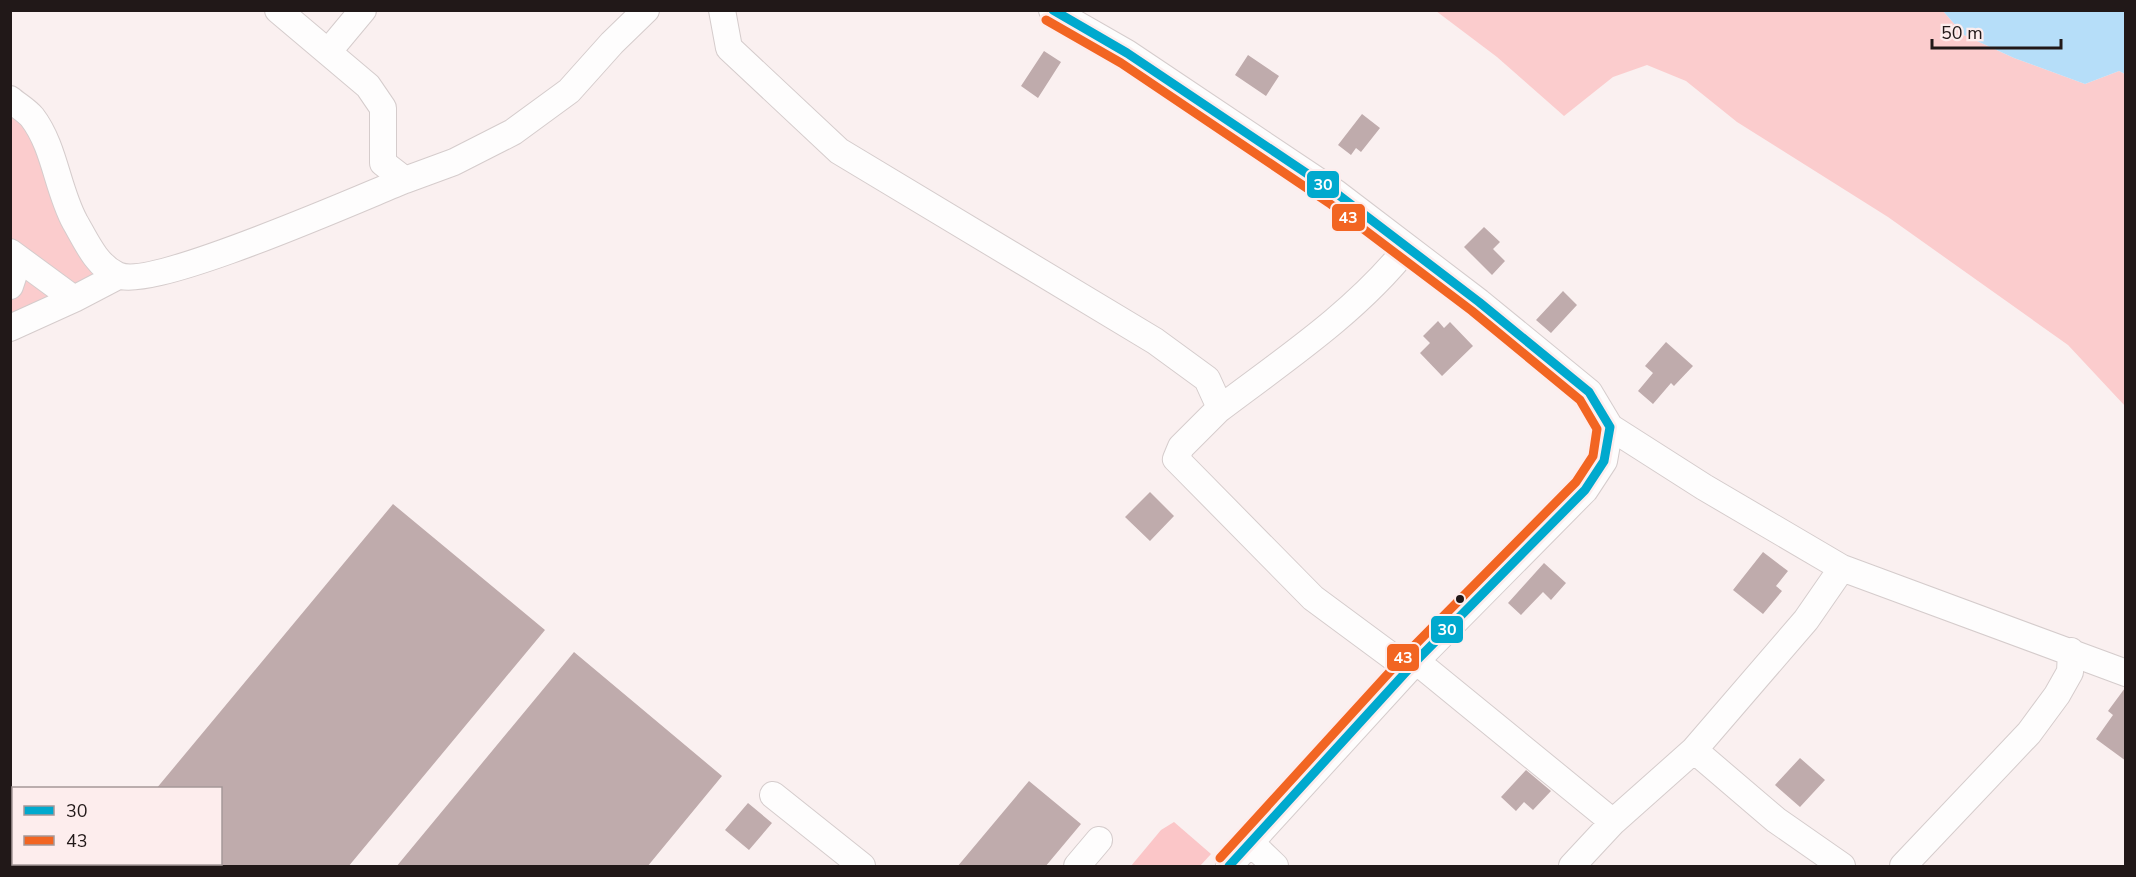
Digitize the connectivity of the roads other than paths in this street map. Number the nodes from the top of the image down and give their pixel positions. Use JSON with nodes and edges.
{"nodes":[{"id":1,"x":278,"y":10,"type":"edge"},
{"id":2,"x":363,"y":10,"type":"edge"},
{"id":3,"x":646,"y":10,"type":"edge"},
{"id":4,"x":723,"y":10,"type":"edge"},
{"id":5,"x":1052,"y":10,"type":"edge"},
{"id":6,"x":327,"y":52,"type":"junction"},
{"id":7,"x":10,"y":99,"type":"edge"},
{"id":8,"x":405,"y":180,"type":"junction"},
{"id":9,"x":1407,"y":248,"type":"junction"},
{"id":10,"x":10,"y":254,"type":"edge"},
{"id":11,"x":118,"y":276,"type":"junction"},
{"id":12,"x":10,"y":286,"type":"edge"},
{"id":13,"x":74,"y":299,"type":"junction"},
{"id":14,"x":10,"y":328,"type":"edge"},
{"id":15,"x":1218,"y":410,"type":"junction"},
{"id":16,"x":1610,"y":427,"type":"junction"},
{"id":17,"x":1842,"y":568,"type":"junction"},
{"id":18,"x":2071,"y":651,"type":"junction"},
{"id":19,"x":1413,"y":665,"type":"junction"},
{"id":20,"x":2126,"y":673,"type":"edge"},
{"id":21,"x":1694,"y":750,"type":"junction"},
{"id":22,"x":773,"y":795,"type":"dead end"},
{"id":23,"x":1613,"y":822,"type":"junction"},
{"id":24,"x":1099,"y":840,"type":"dead end"},
{"id":25,"x":1251,"y":843,"type":"junction"},
{"id":26,"x":862,"y":867,"type":"edge"},
{"id":27,"x":1077,"y":867,"type":"edge"},
{"id":28,"x":1228,"y":867,"type":"edge"},
{"id":29,"x":1275,"y":867,"type":"edge"},
{"id":30,"x":1572,"y":867,"type":"edge"},
{"id":31,"x":1842,"y":867,"type":"edge"},
{"id":32,"x":1903,"y":867,"type":"edge"}],
"edges":[{"from":1,"to":6,"type":"street"},
{"from":2,"to":6,"type":"street"},
{"from":3,"to":8,"type":"street"},
{"from":4,"to":15,"type":"street"},
{"from":5,"to":9,"type":"street"},
{"from":6,"to":8,"type":"street"},
{"from":7,"to":11,"type":"street"},
{"from":8,"to":11,"type":"street"},
{"from":9,"to":15,"type":"street"},
{"from":9,"to":16,"type":"street"},
{"from":10,"to":12,"type":"street"},
{"from":10,"to":13,"type":"street"},
{"from":11,"to":13,"type":"street"},
{"from":13,"to":14,"type":"street"},
{"from":15,"to":19,"type":"street"},
{"from":16,"to":17,"type":"street"},
{"from":16,"to":19,"type":"street"},
{"from":17,"to":18,"type":"street"},
{"from":17,"to":21,"type":"street"},
{"from":18,"to":20,"type":"street"},
{"from":18,"to":32,"type":"street"},
{"from":19,"to":23,"type":"street"},
{"from":19,"to":25,"type":"street"},
{"from":21,"to":23,"type":"street"},
{"from":21,"to":31,"type":"street"},
{"from":22,"to":26,"type":"street"},
{"from":23,"to":30,"type":"street"},
{"from":24,"to":27,"type":"street"},
{"from":25,"to":28,"type":"street"},
{"from":25,"to":29,"type":"street"}]}
